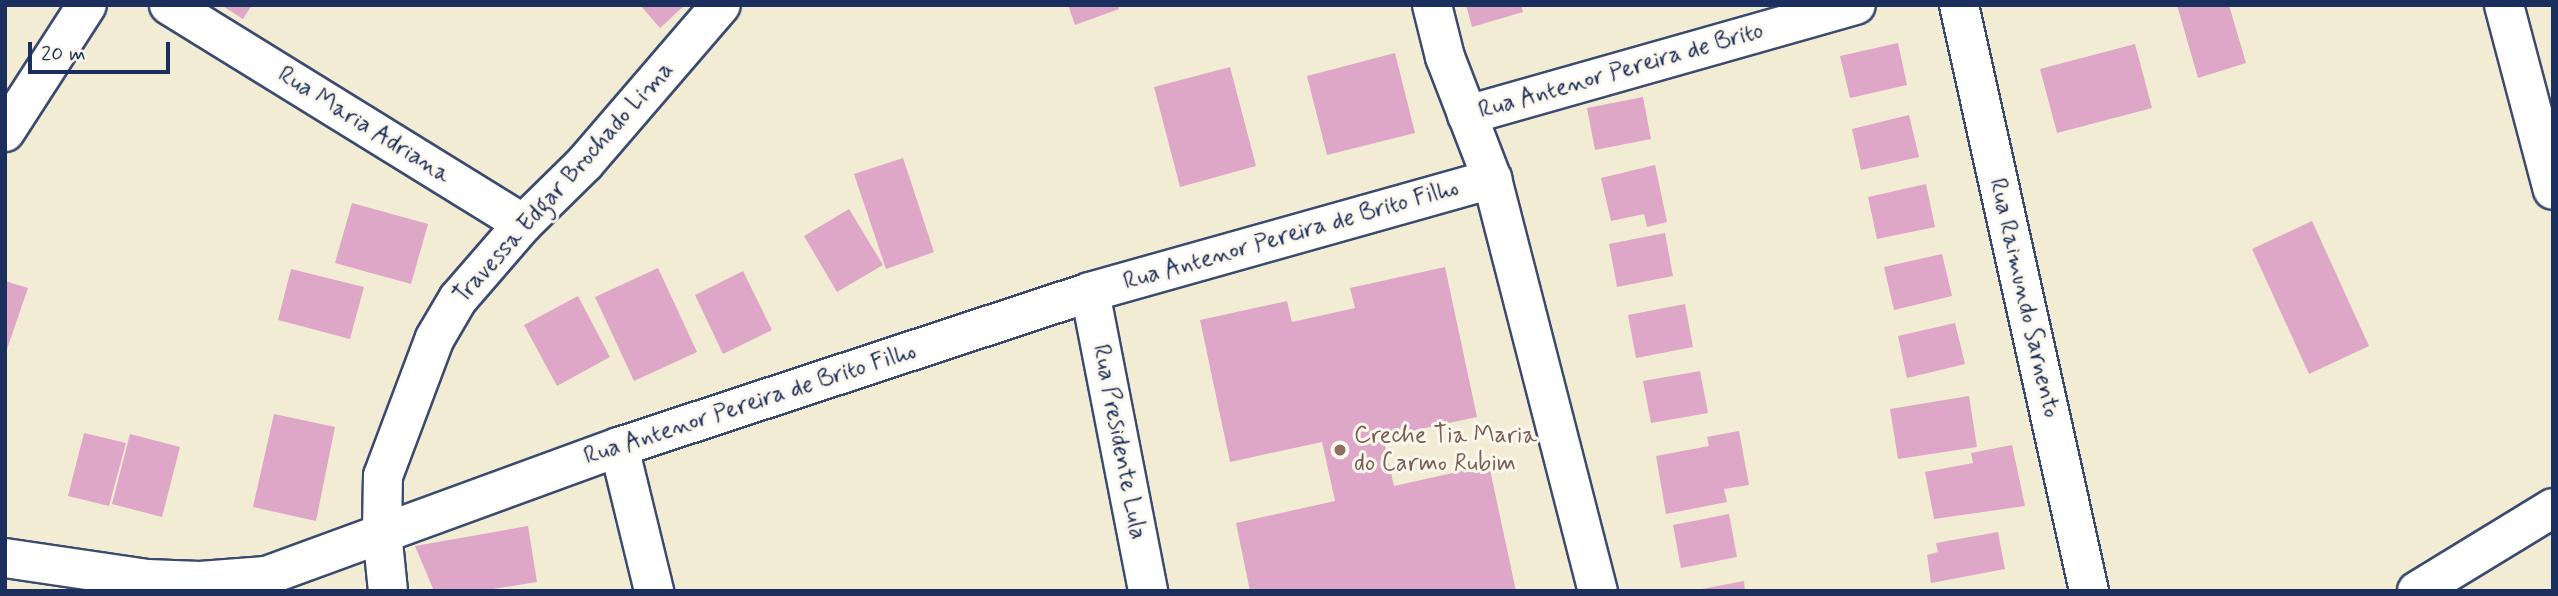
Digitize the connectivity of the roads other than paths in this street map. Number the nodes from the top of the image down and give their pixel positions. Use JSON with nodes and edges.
{"nodes":[{"id":1,"x":87,"y":5,"type":"edge"},
{"id":2,"x":169,"y":5,"type":"edge"},
{"id":3,"x":721,"y":5,"type":"edge"},
{"id":4,"x":1432,"y":5,"type":"edge"},
{"id":5,"x":1856,"y":5,"type":"edge"},
{"id":6,"x":1959,"y":5,"type":"edge"},
{"id":7,"x":2504,"y":5,"type":"edge"},
{"id":8,"x":1467,"y":115,"type":"junction"},
{"id":9,"x":5,"y":132,"type":"edge"},
{"id":10,"x":1492,"y":178,"type":"junction"},
{"id":11,"x":2553,"y":190,"type":"edge"},
{"id":12,"x":523,"y":224,"type":"junction"},
{"id":13,"x":1090,"y":292,"type":"junction"},
{"id":14,"x":619,"y":447,"type":"junction"},
{"id":15,"x":2553,"y":508,"type":"edge"},
{"id":16,"x":382,"y":532,"type":"junction"},
{"id":17,"x":5,"y":558,"type":"edge"},
{"id":18,"x":388,"y":591,"type":"edge"},
{"id":19,"x":654,"y":591,"type":"edge"},
{"id":20,"x":1148,"y":591,"type":"edge"},
{"id":21,"x":1598,"y":591,"type":"edge"},
{"id":22,"x":2089,"y":591,"type":"edge"},
{"id":23,"x":2417,"y":591,"type":"edge"}],
"edges":[{"from":1,"to":9,"type":"street"},
{"from":2,"to":12,"type":"street","name":"Rua Maria Adriana"},
{"from":3,"to":12,"type":"street","name":"Travessa Edgar Brochado Lima"},
{"from":4,"to":8,"type":"street"},
{"from":5,"to":8,"type":"street","name":"Rua Antenor Pereira de Brito"},
{"from":6,"to":22,"type":"street","name":"Rua Raimundo Sarnento"},
{"from":7,"to":11,"type":"street"},
{"from":8,"to":10,"type":"street"},
{"from":10,"to":13,"type":"street","name":"Rua Antenor Pereira de Brito Filho"},
{"from":10,"to":21,"type":"street"},
{"from":12,"to":16,"type":"street","name":"Travessa Edgar Brochado Lima"},
{"from":13,"to":14,"type":"street","name":"Rua Antenor Pereira de Brito Filho"},
{"from":13,"to":20,"type":"street","name":"Rua Presidente Lula"},
{"from":14,"to":16,"type":"street","name":"Rua Antenor Pereira de Brito Filho"},
{"from":14,"to":19,"type":"street"},
{"from":15,"to":23,"type":"street"},
{"from":16,"to":17,"type":"street","name":"Rua Antenor Pereira de Brito Filho"},
{"from":16,"to":18,"type":"street","name":"Travessa Edgar Brochado Lima"}]}
